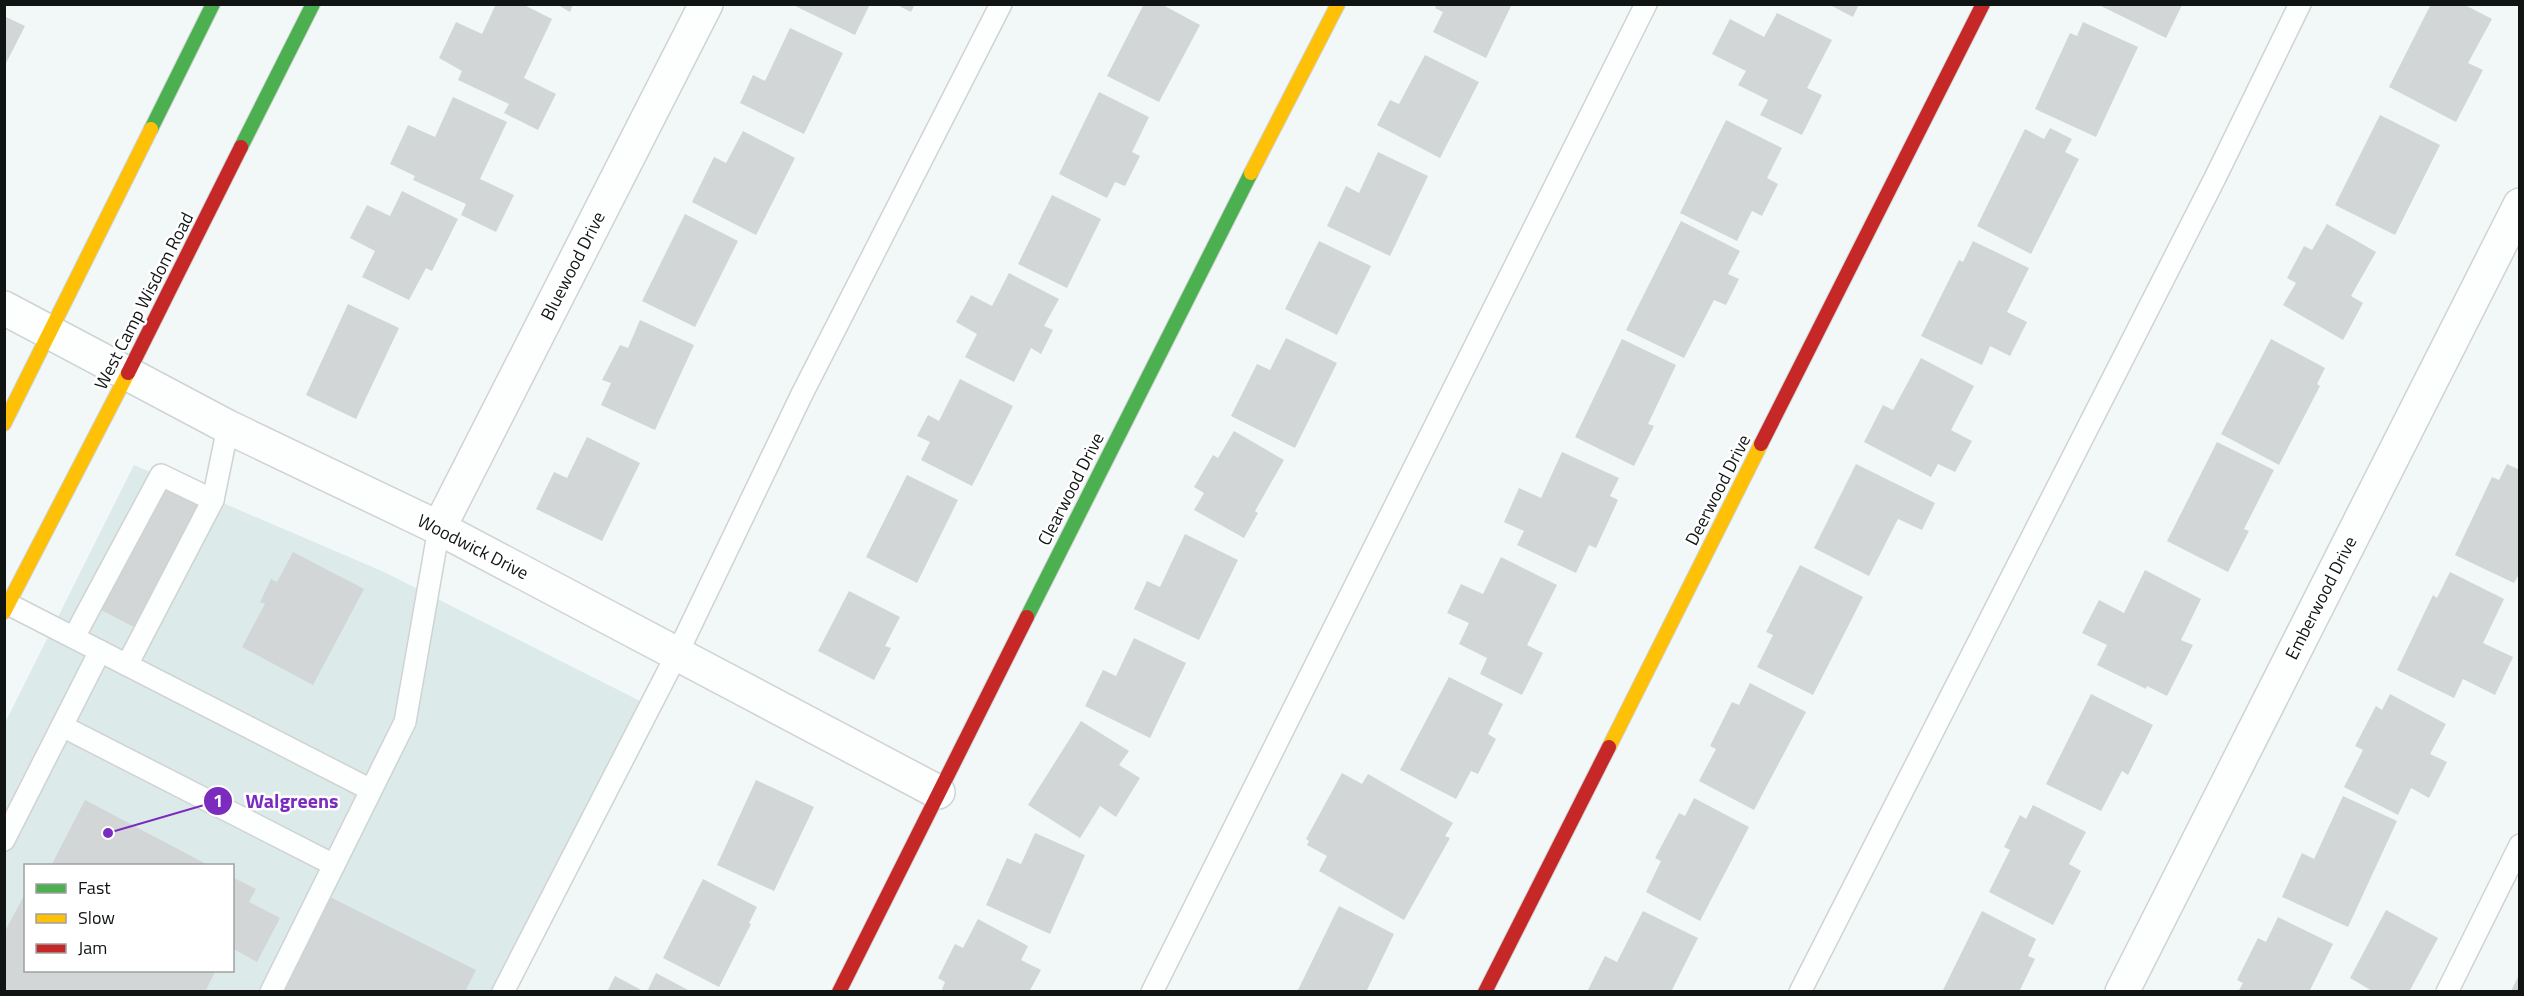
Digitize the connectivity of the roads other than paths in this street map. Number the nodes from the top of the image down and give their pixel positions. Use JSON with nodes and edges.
{"nodes":[{"id":1,"x":213,"y":4,"type":"edge"},
{"id":2,"x":313,"y":4,"type":"edge"},
{"id":3,"x":706,"y":4,"type":"edge"},
{"id":4,"x":1001,"y":4,"type":"edge"},
{"id":5,"x":1338,"y":4,"type":"edge"},
{"id":6,"x":1646,"y":4,"type":"edge"},
{"id":7,"x":1983,"y":4,"type":"edge"},
{"id":8,"x":2300,"y":4,"type":"edge"},
{"id":9,"x":2520,"y":205,"type":"edge"},
{"id":10,"x":4,"y":308,"type":"edge"},
{"id":11,"x":50,"y":332,"type":"junction"},
{"id":12,"x":128,"y":374,"type":"junction"},
{"id":13,"x":4,"y":424,"type":"edge"},
{"id":14,"x":228,"y":427,"type":"junction"},
{"id":15,"x":213,"y":500,"type":"junction"},
{"id":16,"x":439,"y":528,"type":"junction"},
{"id":17,"x":6,"y":608,"type":"edge"},
{"id":18,"x":74,"y":637,"type":"junction"},
{"id":19,"x":100,"y":651,"type":"junction"},
{"id":20,"x":677,"y":654,"type":"junction"},
{"id":21,"x":128,"y":665,"type":"junction"},
{"id":22,"x":63,"y":726,"type":"junction"},
{"id":23,"x":371,"y":790,"type":"junction"},
{"id":24,"x":938,"y":792,"type":"junction"},
{"id":25,"x":4,"y":840,"type":"edge"},
{"id":26,"x":2520,"y":845,"type":"edge"},
{"id":27,"x":334,"y":865,"type":"junction"},
{"id":28,"x":271,"y":992,"type":"edge"},
{"id":29,"x":503,"y":992,"type":"edge"},
{"id":30,"x":839,"y":992,"type":"edge"},
{"id":31,"x":1152,"y":992,"type":"edge"},
{"id":32,"x":1485,"y":992,"type":"edge"},
{"id":33,"x":1800,"y":992,"type":"edge"},
{"id":34,"x":2121,"y":992,"type":"edge"},
{"id":35,"x":2447,"y":992,"type":"edge"}],
"edges":[{"from":1,"to":11,"type":"street"},
{"from":2,"to":12,"type":"street","name":"West Camp Wisdom Road"},
{"from":3,"to":16,"type":"street","name":"Bluewood Drive"},
{"from":4,"to":20,"type":"lane"},
{"from":5,"to":24,"type":"street","name":"Clearwood Drive"},
{"from":6,"to":31,"type":"lane"},
{"from":7,"to":32,"type":"street","name":"Deerwood Drive"},
{"from":8,"to":33,"type":"lane"},
{"from":9,"to":34,"type":"street","name":"Emberwood Drive"},
{"from":10,"to":11,"type":"street","name":"Woodwick Drive"},
{"from":11,"to":12,"type":"street","name":"Woodwick Drive"},
{"from":11,"to":13,"type":"street"},
{"from":12,"to":14,"type":"street","name":"Woodwick Drive"},
{"from":12,"to":17,"type":"street","name":"West Camp Wisdom Road"},
{"from":14,"to":15,"type":"lane"},
{"from":14,"to":16,"type":"street","name":"Woodwick Drive"},
{"from":15,"to":18,"type":"lane"},
{"from":15,"to":21,"type":"lane"},
{"from":16,"to":20,"type":"street","name":"Woodwick Drive"},
{"from":16,"to":23,"type":"lane"},
{"from":17,"to":18,"type":"lane"},
{"from":18,"to":19,"type":"lane"},
{"from":19,"to":21,"type":"lane"},
{"from":19,"to":22,"type":"lane"},
{"from":20,"to":24,"type":"street","name":"Woodwick Drive"},
{"from":20,"to":29,"type":"lane"},
{"from":21,"to":23,"type":"lane"},
{"from":22,"to":25,"type":"lane"},
{"from":22,"to":27,"type":"lane"},
{"from":23,"to":27,"type":"lane"},
{"from":24,"to":30,"type":"street","name":"Clearwood Drive"},
{"from":26,"to":35,"type":"lane"},
{"from":27,"to":28,"type":"lane"}]}
